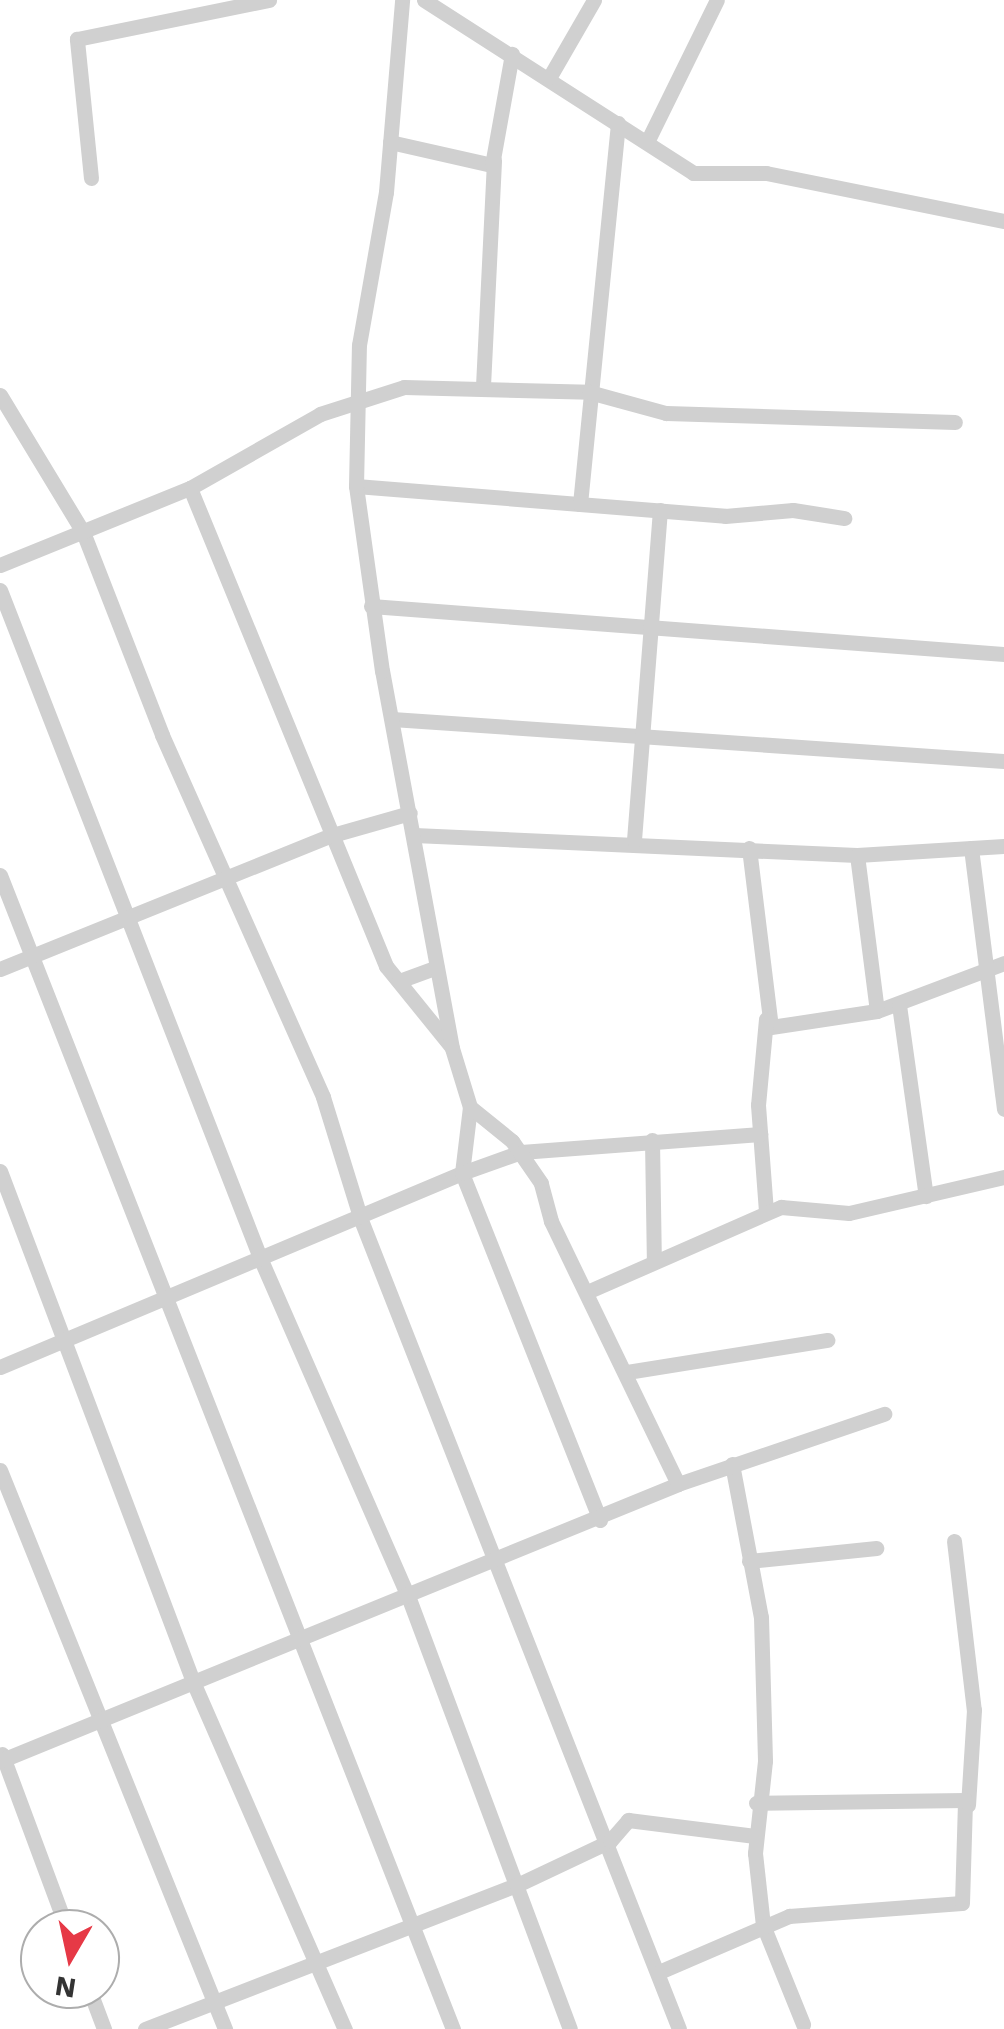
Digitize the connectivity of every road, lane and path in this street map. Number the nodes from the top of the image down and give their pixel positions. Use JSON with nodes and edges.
{"nodes":[{"id":1,"x":269,"y":0,"type":"edge"},
{"id":2,"x":402,"y":0,"type":"edge"},
{"id":3,"x":424,"y":0,"type":"edge"},
{"id":4,"x":594,"y":0,"type":"edge"},
{"id":5,"x":717,"y":0,"type":"edge"},
{"id":6,"x":512,"y":54,"type":"junction"},
{"id":7,"x":549,"y":78,"type":"junction"},
{"id":8,"x":618,"y":123,"type":"junction"},
{"id":9,"x":390,"y":142,"type":"junction"},
{"id":10,"x":646,"y":142,"type":"junction"},
{"id":11,"x":494,"y":160,"type":"junction"},
{"id":12,"x":91,"y":178,"type":"dead end"},
{"id":13,"x":1004,"y":221,"type":"edge"},
{"id":14,"x":483,"y":386,"type":"junction"},
{"id":15,"x":589,"y":392,"type":"junction"},
{"id":16,"x":0,"y":395,"type":"edge"},
{"id":17,"x":358,"y":402,"type":"junction"},
{"id":18,"x":955,"y":422,"type":"dead end"},
{"id":19,"x":356,"y":486,"type":"junction"},
{"id":20,"x":190,"y":488,"type":"junction"},
{"id":21,"x":580,"y":504,"type":"junction"},
{"id":22,"x":660,"y":510,"type":"junction"},
{"id":23,"x":844,"y":518,"type":"dead end"},
{"id":24,"x":83,"y":532,"type":"junction"},
{"id":25,"x":0,"y":565,"type":"edge"},
{"id":26,"x":0,"y":590,"type":"edge"},
{"id":27,"x":371,"y":606,"type":"junction"},
{"id":28,"x":653,"y":629,"type":"junction"},
{"id":29,"x":1004,"y":654,"type":"edge"},
{"id":30,"x":392,"y":719,"type":"junction"},
{"id":31,"x":641,"y":734,"type":"junction"},
{"id":32,"x":1004,"y":761,"type":"edge"},
{"id":33,"x":410,"y":814,"type":"junction"},
{"id":34,"x":414,"y":835,"type":"junction"},
{"id":35,"x":329,"y":836,"type":"junction"},
{"id":36,"x":634,"y":840,"type":"junction"},
{"id":37,"x":1004,"y":846,"type":"edge"},
{"id":38,"x":748,"y":848,"type":"junction"},
{"id":39,"x":971,"y":848,"type":"junction"},
{"id":40,"x":856,"y":855,"type":"junction"},
{"id":41,"x":0,"y":876,"type":"edge"},
{"id":42,"x":226,"y":878,"type":"junction"},
{"id":43,"x":130,"y":920,"type":"junction"},
{"id":44,"x":32,"y":957,"type":"junction"},
{"id":45,"x":996,"y":966,"type":"edge"},
{"id":46,"x":437,"y":967,"type":"junction"},
{"id":47,"x":0,"y":969,"type":"edge"},
{"id":48,"x":399,"y":981,"type":"junction"},
{"id":49,"x":899,"y":1004,"type":"junction"},
{"id":50,"x":877,"y":1011,"type":"junction"},
{"id":51,"x":766,"y":1019,"type":"junction"},
{"id":52,"x":452,"y":1048,"type":"junction"},
{"id":53,"x":470,"y":1107,"type":"junction"},
{"id":54,"x":1004,"y":1109,"type":"edge"},
{"id":55,"x":760,"y":1134,"type":"junction"},
{"id":56,"x":652,"y":1140,"type":"junction"},
{"id":57,"x":521,"y":1152,"type":"junction"},
{"id":58,"x":0,"y":1172,"type":"edge"},
{"id":59,"x":462,"y":1173,"type":"junction"},
{"id":60,"x":1004,"y":1177,"type":"edge"},
{"id":61,"x":926,"y":1196,"type":"junction"},
{"id":62,"x":766,"y":1211,"type":"junction"},
{"id":63,"x":362,"y":1220,"type":"junction"},
{"id":64,"x":260,"y":1260,"type":"junction"},
{"id":65,"x":654,"y":1261,"type":"junction"},
{"id":66,"x":587,"y":1292,"type":"junction"},
{"id":67,"x":168,"y":1297,"type":"junction"},
{"id":68,"x":827,"y":1340,"type":"dead end"},
{"id":69,"x":65,"y":1341,"type":"junction"},
{"id":70,"x":0,"y":1367,"type":"edge"},
{"id":71,"x":627,"y":1372,"type":"junction"},
{"id":72,"x":884,"y":1414,"type":"dead end"},
{"id":73,"x":732,"y":1464,"type":"junction"},
{"id":74,"x":0,"y":1470,"type":"edge"},
{"id":75,"x":678,"y":1484,"type":"junction"},
{"id":76,"x":600,"y":1520,"type":"junction"},
{"id":77,"x":954,"y":1542,"type":"dead end"},
{"id":78,"x":876,"y":1548,"type":"dead end"},
{"id":79,"x":500,"y":1560,"type":"junction"},
{"id":80,"x":749,"y":1561,"type":"junction"},
{"id":81,"x":408,"y":1596,"type":"junction"},
{"id":82,"x":297,"y":1639,"type":"junction"},
{"id":83,"x":194,"y":1684,"type":"junction"},
{"id":84,"x":104,"y":1720,"type":"junction"},
{"id":85,"x":1,"y":1757,"type":"edge"},
{"id":86,"x":756,"y":1804,"type":"junction"},
{"id":87,"x":968,"y":1805,"type":"junction"},
{"id":88,"x":756,"y":1836,"type":"junction"},
{"id":89,"x":610,"y":1841,"type":"junction"},
{"id":90,"x":516,"y":1885,"type":"junction"},
{"id":91,"x":59,"y":1909,"type":"edge"},
{"id":92,"x":763,"y":1925,"type":"junction"},
{"id":93,"x":412,"y":1929,"type":"junction"},
{"id":94,"x":315,"y":1964,"type":"junction"},
{"id":95,"x":659,"y":1972,"type":"junction"},
{"id":96,"x":214,"y":2002,"type":"junction"},
{"id":97,"x":803,"y":2024,"type":"dead end"},
{"id":98,"x":145,"y":2029,"type":"edge"},
{"id":99,"x":225,"y":2029,"type":"edge"},
{"id":100,"x":345,"y":2029,"type":"edge"},
{"id":101,"x":453,"y":2029,"type":"edge"},
{"id":102,"x":570,"y":2029,"type":"edge"},
{"id":103,"x":679,"y":2029,"type":"edge"}],
"edges":[{"from":1,"to":12,"type":"street"},
{"from":2,"to":9,"type":"street"},
{"from":3,"to":6,"type":"street"},
{"from":4,"to":7,"type":"street"},
{"from":5,"to":10,"type":"street"},
{"from":6,"to":7,"type":"street"},
{"from":6,"to":11,"type":"street"},
{"from":7,"to":8,"type":"street"},
{"from":8,"to":10,"type":"street"},
{"from":8,"to":15,"type":"street"},
{"from":9,"to":11,"type":"street"},
{"from":9,"to":17,"type":"street"},
{"from":10,"to":13,"type":"street"},
{"from":11,"to":14,"type":"street"},
{"from":14,"to":15,"type":"street"},
{"from":14,"to":17,"type":"street"},
{"from":15,"to":18,"type":"street"},
{"from":15,"to":21,"type":"street"},
{"from":16,"to":24,"type":"street"},
{"from":17,"to":19,"type":"street"},
{"from":17,"to":20,"type":"street"},
{"from":19,"to":21,"type":"street"},
{"from":19,"to":27,"type":"street"},
{"from":20,"to":24,"type":"street"},
{"from":20,"to":35,"type":"street"},
{"from":21,"to":22,"type":"street"},
{"from":22,"to":23,"type":"street"},
{"from":22,"to":28,"type":"street"},
{"from":24,"to":25,"type":"street"},
{"from":24,"to":42,"type":"street"},
{"from":26,"to":43,"type":"street"},
{"from":27,"to":28,"type":"street"},
{"from":27,"to":30,"type":"street"},
{"from":28,"to":29,"type":"street"},
{"from":28,"to":31,"type":"street"},
{"from":30,"to":31,"type":"street"},
{"from":30,"to":33,"type":"street"},
{"from":31,"to":32,"type":"street"},
{"from":31,"to":36,"type":"street"},
{"from":33,"to":34,"type":"street"},
{"from":33,"to":35,"type":"street"},
{"from":34,"to":36,"type":"street"},
{"from":34,"to":46,"type":"street"},
{"from":35,"to":42,"type":"street"},
{"from":35,"to":48,"type":"street"},
{"from":36,"to":38,"type":"street"},
{"from":37,"to":39,"type":"street"},
{"from":38,"to":40,"type":"street"},
{"from":38,"to":51,"type":"street"},
{"from":39,"to":40,"type":"street"},
{"from":39,"to":45,"type":"street"},
{"from":40,"to":50,"type":"street"},
{"from":41,"to":44,"type":"street"},
{"from":42,"to":43,"type":"street"},
{"from":42,"to":63,"type":"street"},
{"from":43,"to":44,"type":"street"},
{"from":43,"to":64,"type":"street"},
{"from":44,"to":47,"type":"street"},
{"from":44,"to":67,"type":"street"},
{"from":45,"to":49,"type":"street"},
{"from":45,"to":54,"type":"street"},
{"from":46,"to":48,"type":"street"},
{"from":46,"to":52,"type":"street"},
{"from":48,"to":52,"type":"street"},
{"from":49,"to":50,"type":"street"},
{"from":49,"to":61,"type":"street"},
{"from":50,"to":51,"type":"street"},
{"from":51,"to":55,"type":"street"},
{"from":52,"to":53,"type":"street"},
{"from":53,"to":57,"type":"street"},
{"from":53,"to":59,"type":"street"},
{"from":55,"to":56,"type":"street"},
{"from":55,"to":62,"type":"street"},
{"from":56,"to":57,"type":"street"},
{"from":56,"to":65,"type":"street"},
{"from":57,"to":59,"type":"street"},
{"from":57,"to":66,"type":"street"},
{"from":58,"to":69,"type":"street"},
{"from":59,"to":63,"type":"street"},
{"from":59,"to":76,"type":"street"},
{"from":60,"to":61,"type":"street"},
{"from":61,"to":62,"type":"street"},
{"from":62,"to":65,"type":"street"},
{"from":63,"to":64,"type":"street"},
{"from":63,"to":79,"type":"street"},
{"from":64,"to":67,"type":"street"},
{"from":64,"to":81,"type":"street"},
{"from":65,"to":66,"type":"street"},
{"from":66,"to":71,"type":"street"},
{"from":67,"to":69,"type":"street"},
{"from":67,"to":82,"type":"street"},
{"from":68,"to":71,"type":"street"},
{"from":69,"to":70,"type":"street"},
{"from":69,"to":83,"type":"street"},
{"from":71,"to":75,"type":"street"},
{"from":72,"to":73,"type":"street"},
{"from":73,"to":75,"type":"street"},
{"from":73,"to":80,"type":"street"},
{"from":74,"to":84,"type":"street"},
{"from":75,"to":76,"type":"street"},
{"from":76,"to":79,"type":"street"},
{"from":77,"to":87,"type":"street"},
{"from":78,"to":80,"type":"street"},
{"from":79,"to":81,"type":"street"},
{"from":79,"to":89,"type":"street"},
{"from":80,"to":86,"type":"street"},
{"from":81,"to":82,"type":"street"},
{"from":81,"to":90,"type":"street"},
{"from":82,"to":83,"type":"street"},
{"from":82,"to":93,"type":"street"},
{"from":83,"to":84,"type":"street"},
{"from":83,"to":94,"type":"street"},
{"from":84,"to":85,"type":"street"},
{"from":84,"to":96,"type":"street"},
{"from":85,"to":91,"type":"street"},
{"from":86,"to":87,"type":"street"},
{"from":86,"to":88,"type":"street"},
{"from":87,"to":92,"type":"street"},
{"from":88,"to":89,"type":"street"},
{"from":88,"to":92,"type":"street"},
{"from":89,"to":90,"type":"street"},
{"from":89,"to":95,"type":"street"},
{"from":90,"to":93,"type":"street"},
{"from":90,"to":102,"type":"street"},
{"from":92,"to":95,"type":"street"},
{"from":92,"to":97,"type":"street"},
{"from":93,"to":94,"type":"street"},
{"from":93,"to":101,"type":"street"},
{"from":94,"to":96,"type":"street"},
{"from":94,"to":100,"type":"street"},
{"from":95,"to":103,"type":"street"},
{"from":96,"to":98,"type":"street"},
{"from":96,"to":99,"type":"street"}]}
